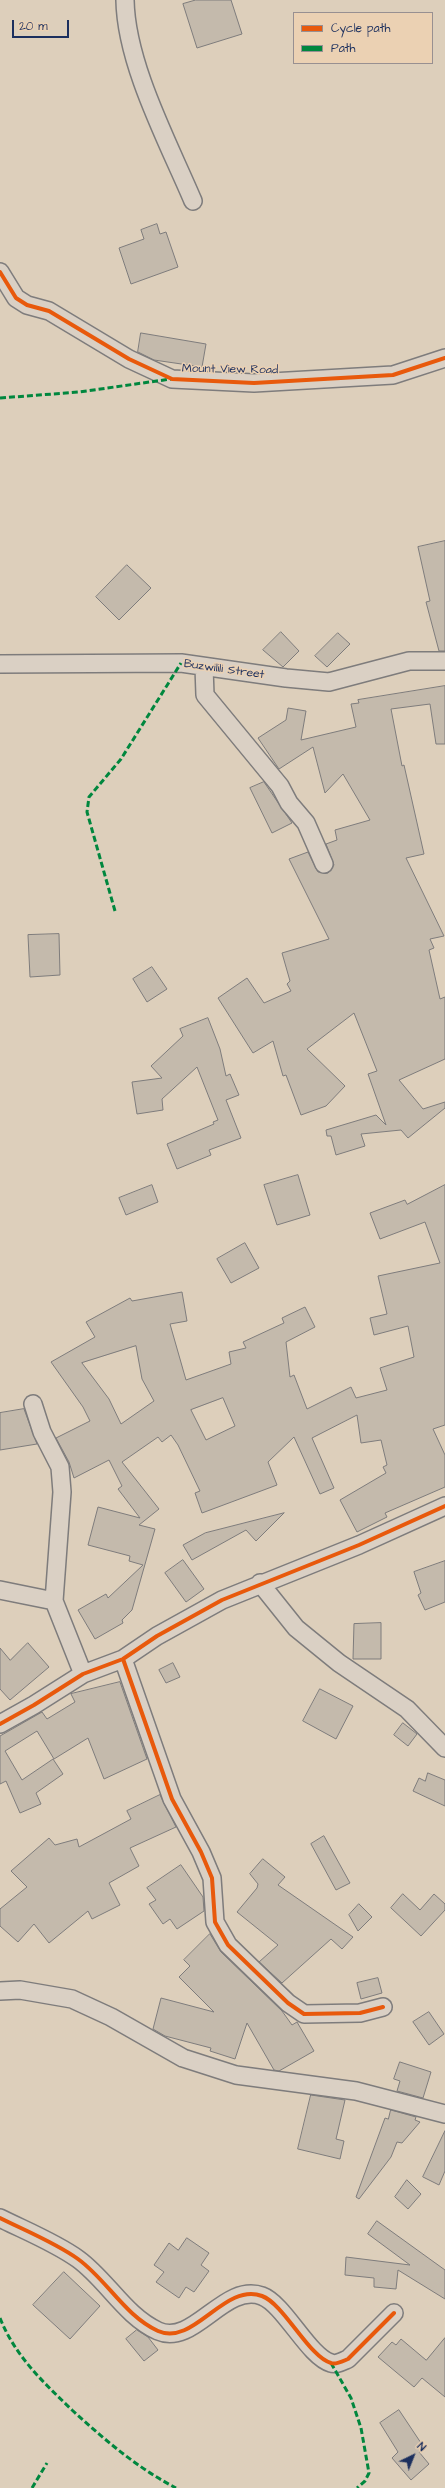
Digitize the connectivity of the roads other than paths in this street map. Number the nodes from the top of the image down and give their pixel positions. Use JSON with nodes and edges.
{"nodes":[{"id":1,"x":125,"y":0,"type":"edge"},
{"id":2,"x":194,"y":201,"type":"dead end"},
{"id":3,"x":0,"y":272,"type":"edge"},
{"id":4,"x":445,"y":358,"type":"edge"},
{"id":5,"x":445,"y":661,"type":"edge"},
{"id":6,"x":0,"y":664,"type":"edge"},
{"id":7,"x":204,"y":667,"type":"junction"},
{"id":8,"x":324,"y":864,"type":"dead end"},
{"id":9,"x":33,"y":1404,"type":"dead end"},
{"id":10,"x":445,"y":1506,"type":"edge"},
{"id":11,"x":260,"y":1583,"type":"junction"},
{"id":12,"x":0,"y":1590,"type":"edge"},
{"id":13,"x":54,"y":1601,"type":"junction"},
{"id":14,"x":123,"y":1659,"type":"junction"},
{"id":15,"x":83,"y":1674,"type":"junction"},
{"id":16,"x":0,"y":1724,"type":"edge"},
{"id":17,"x":445,"y":1748,"type":"edge"},
{"id":18,"x":0,"y":1991,"type":"edge"},
{"id":19,"x":383,"y":2007,"type":"dead end"},
{"id":20,"x":445,"y":2114,"type":"edge"},
{"id":21,"x":0,"y":2218,"type":"edge"},
{"id":22,"x":394,"y":2313,"type":"dead end"}],
"edges":[{"from":1,"to":2,"type":"street"},
{"from":3,"to":4,"type":"street","name":"Mount View Road"},
{"from":5,"to":7,"type":"street","name":"Buzwilili Street"},
{"from":6,"to":7,"type":"street","name":"Buzwilili Street"},
{"from":7,"to":8,"type":"street"},
{"from":9,"to":13,"type":"street"},
{"from":10,"to":11,"type":"street"},
{"from":11,"to":14,"type":"street"},
{"from":11,"to":17,"type":"street"},
{"from":12,"to":13,"type":"street"},
{"from":13,"to":15,"type":"street"},
{"from":14,"to":15,"type":"street"},
{"from":14,"to":19,"type":"street"},
{"from":15,"to":16,"type":"street"},
{"from":18,"to":20,"type":"street"},
{"from":21,"to":22,"type":"street"}]}
